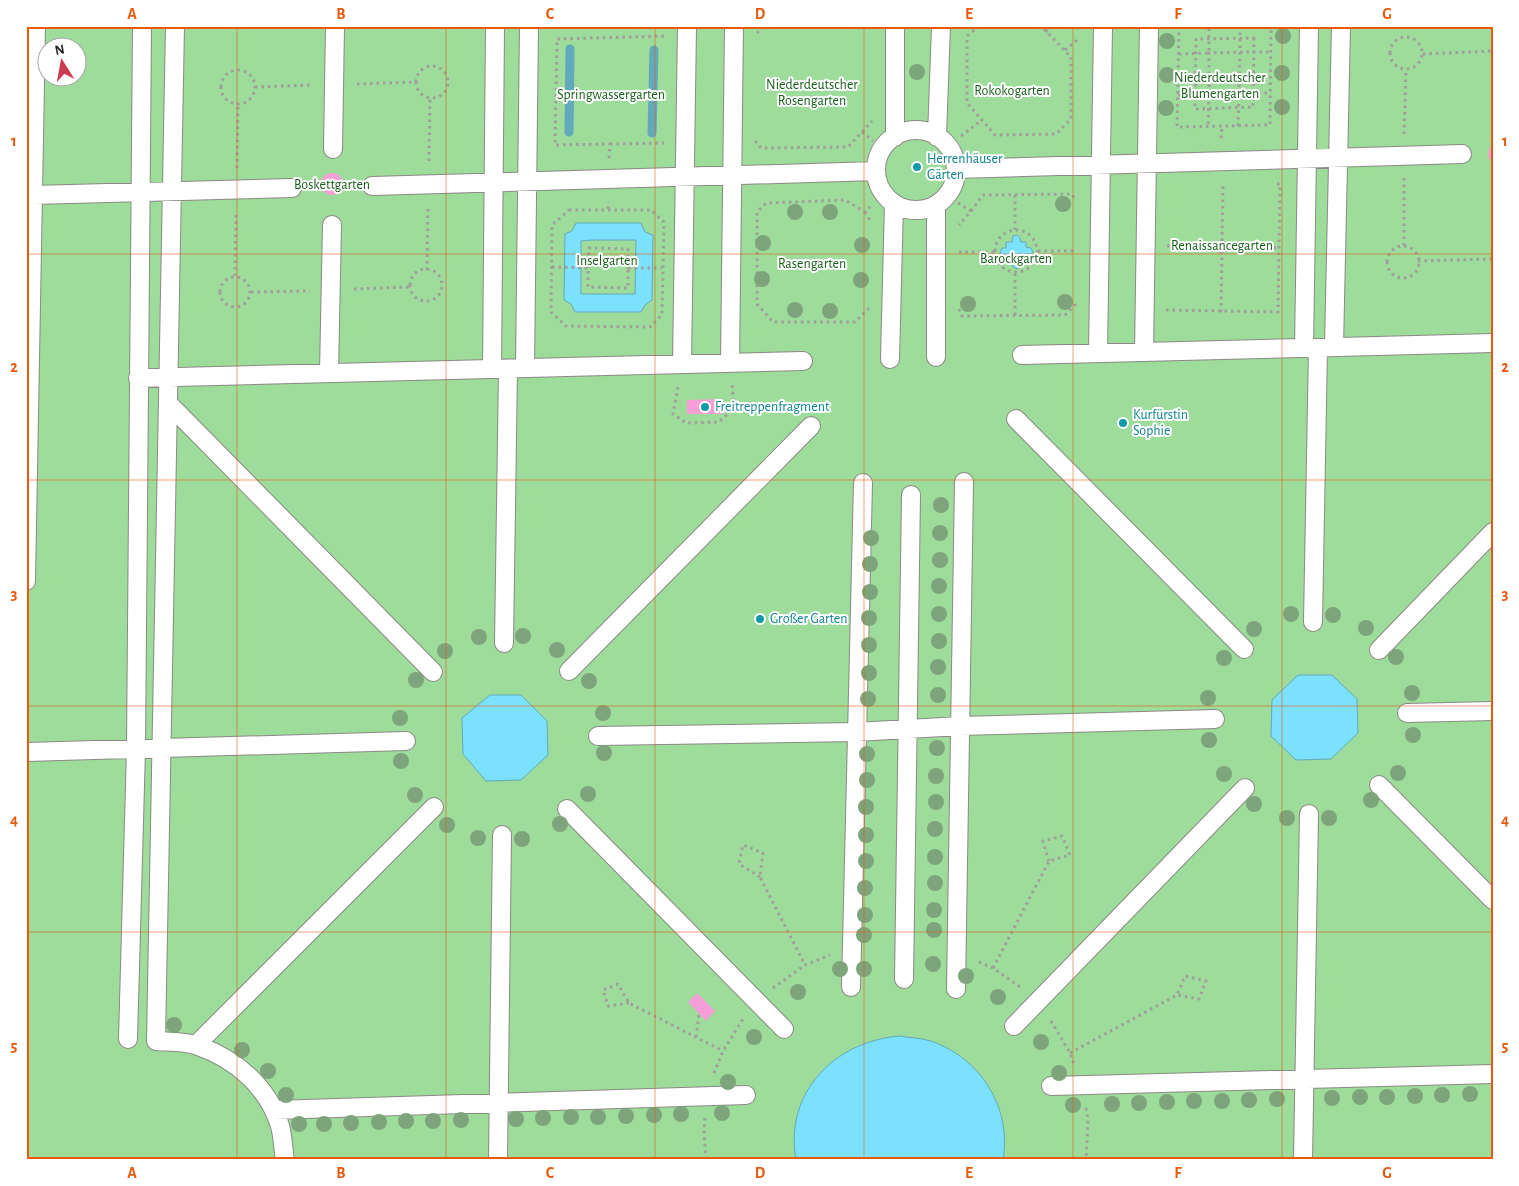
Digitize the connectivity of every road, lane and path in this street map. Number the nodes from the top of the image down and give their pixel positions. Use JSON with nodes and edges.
{"nodes":[{"id":1,"x":36,"y":26,"type":"edge"},
{"id":2,"x":142,"y":26,"type":"edge"},
{"id":3,"x":175,"y":26,"type":"edge"},
{"id":4,"x":336,"y":26,"type":"edge"},
{"id":5,"x":495,"y":26,"type":"edge"},
{"id":6,"x":529,"y":26,"type":"edge"},
{"id":7,"x":687,"y":26,"type":"edge"},
{"id":8,"x":734,"y":26,"type":"edge"},
{"id":9,"x":764,"y":26,"type":"edge"},
{"id":10,"x":895,"y":26,"type":"edge"},
{"id":11,"x":941,"y":26,"type":"edge"},
{"id":12,"x":979,"y":26,"type":"edge"},
{"id":13,"x":1041,"y":26,"type":"edge"},
{"id":14,"x":1051,"y":26,"type":"edge"},
{"id":15,"x":1103,"y":26,"type":"edge"},
{"id":16,"x":1150,"y":26,"type":"edge"},
{"id":17,"x":1179,"y":26,"type":"edge"},
{"id":18,"x":1210,"y":26,"type":"edge"},
{"id":19,"x":1240,"y":26,"type":"edge"},
{"id":20,"x":1271,"y":26,"type":"edge"},
{"id":21,"x":1309,"y":26,"type":"edge"},
{"id":22,"x":1341,"y":26,"type":"edge"},
{"id":23,"x":1046,"y":32,"type":"junction"},
{"id":24,"x":756,"y":34,"type":"dead end"},
{"id":25,"x":1240,"y":38,"type":"junction"},
{"id":26,"x":1209,"y":39,"type":"junction"},
{"id":27,"x":1076,"y":41,"type":"dead end"},
{"id":28,"x":667,"y":46,"type":"dead end"},
{"id":29,"x":1065,"y":50,"type":"junction"},
{"id":30,"x":1493,"y":51,"type":"edge"},
{"id":31,"x":1240,"y":52,"type":"junction"},
{"id":32,"x":1254,"y":52,"type":"junction"},
{"id":33,"x":1271,"y":52,"type":"junction"},
{"id":34,"x":1209,"y":53,"type":"junction"},
{"id":35,"x":1178,"y":54,"type":"junction"},
{"id":36,"x":1195,"y":54,"type":"junction"},
{"id":37,"x":1422,"y":54,"type":"junction"},
{"id":38,"x":255,"y":87,"type":"junction"},
{"id":39,"x":261,"y":87,"type":"dead end"},
{"id":40,"x":1239,"y":93,"type":"junction"},
{"id":41,"x":1254,"y":93,"type":"junction"},
{"id":42,"x":1270,"y":93,"type":"junction"},
{"id":43,"x":1195,"y":94,"type":"junction"},
{"id":44,"x":1208,"y":94,"type":"junction"},
{"id":45,"x":1178,"y":95,"type":"junction"},
{"id":46,"x":430,"y":97,"type":"junction"},
{"id":47,"x":430,"y":102,"type":"dead end"},
{"id":48,"x":1208,"y":108,"type":"junction"},
{"id":49,"x":1239,"y":108,"type":"junction"},
{"id":50,"x":875,"y":118,"type":"dead end"},
{"id":51,"x":982,"y":120,"type":"junction"},
{"id":52,"x":1238,"y":126,"type":"junction"},
{"id":53,"x":1208,"y":127,"type":"junction"},
{"id":54,"x":895,"y":137,"type":"junction"},
{"id":55,"x":754,"y":139,"type":"dead end"},
{"id":56,"x":942,"y":141,"type":"junction"},
{"id":57,"x":665,"y":142,"type":"dead end"},
{"id":58,"x":610,"y":144,"type":"junction"},
{"id":59,"x":333,"y":149,"type":"dead end"},
{"id":60,"x":1462,"y":154,"type":"dead end"},
{"id":61,"x":1338,"y":158,"type":"junction"},
{"id":62,"x":1307,"y":159,"type":"junction"},
{"id":63,"x":1223,"y":161,"type":"junction"},
{"id":64,"x":1147,"y":164,"type":"junction"},
{"id":65,"x":1101,"y":165,"type":"junction"},
{"id":66,"x":956,"y":169,"type":"junction"},
{"id":67,"x":876,"y":171,"type":"junction"},
{"id":68,"x":733,"y":175,"type":"junction"},
{"id":69,"x":685,"y":177,"type":"junction"},
{"id":70,"x":609,"y":179,"type":"junction"},
{"id":71,"x":528,"y":181,"type":"junction"},
{"id":72,"x":494,"y":182,"type":"junction"},
{"id":73,"x":1271,"y":185,"type":"dead end"},
{"id":74,"x":372,"y":186,"type":"dead end"},
{"id":75,"x":1223,"y":186,"type":"junction"},
{"id":76,"x":1232,"y":186,"type":"dead end"},
{"id":77,"x":292,"y":188,"type":"dead end"},
{"id":78,"x":172,"y":191,"type":"junction"},
{"id":79,"x":140,"y":192,"type":"junction"},
{"id":80,"x":33,"y":195,"type":"junction"},
{"id":81,"x":1015,"y":195,"type":"junction"},
{"id":82,"x":890,"y":200,"type":"junction"},
{"id":83,"x":941,"y":201,"type":"junction"},
{"id":84,"x":1075,"y":206,"type":"dead end"},
{"id":85,"x":608,"y":209,"type":"junction"},
{"id":86,"x":971,"y":211,"type":"junction"},
{"id":87,"x":865,"y":212,"type":"junction"},
{"id":88,"x":871,"y":223,"type":"dead end"},
{"id":89,"x":332,"y":225,"type":"dead end"},
{"id":90,"x":1016,"y":230,"type":"junction"},
{"id":91,"x":959,"y":234,"type":"dead end"},
{"id":92,"x":1222,"y":241,"type":"junction"},
{"id":93,"x":1075,"y":242,"type":"dead end"},
{"id":94,"x":959,"y":243,"type":"dead end"},
{"id":95,"x":1164,"y":246,"type":"dead end"},
{"id":96,"x":1216,"y":246,"type":"junction"},
{"id":97,"x":1228,"y":247,"type":"junction"},
{"id":98,"x":1279,"y":248,"type":"junction"},
{"id":99,"x":1038,"y":251,"type":"junction"},
{"id":100,"x":1075,"y":251,"type":"junction"},
{"id":101,"x":959,"y":252,"type":"junction"},
{"id":102,"x":995,"y":252,"type":"junction"},
{"id":103,"x":1222,"y":252,"type":"junction"},
{"id":104,"x":1075,"y":260,"type":"dead end"},
{"id":105,"x":1493,"y":260,"type":"edge"},
{"id":106,"x":959,"y":261,"type":"dead end"},
{"id":107,"x":1418,"y":261,"type":"junction"},
{"id":108,"x":552,"y":267,"type":"junction"},
{"id":109,"x":588,"y":268,"type":"junction"},
{"id":110,"x":628,"y":268,"type":"junction"},
{"id":111,"x":663,"y":268,"type":"junction"},
{"id":112,"x":1015,"y":273,"type":"junction"},
{"id":113,"x":250,"y":292,"type":"junction"},
{"id":114,"x":255,"y":292,"type":"dead end"},
{"id":115,"x":1075,"y":296,"type":"dead end"},
{"id":116,"x":869,"y":299,"type":"dead end"},
{"id":117,"x":431,"y":300,"type":"joint"},
{"id":118,"x":959,"y":300,"type":"dead end"},
{"id":119,"x":1163,"y":310,"type":"dead end"},
{"id":120,"x":1221,"y":312,"type":"junction"},
{"id":121,"x":1015,"y":315,"type":"junction"},
{"id":122,"x":1493,"y":343,"type":"edge"},
{"id":123,"x":1319,"y":348,"type":"junction"},
{"id":124,"x":1144,"y":352,"type":"junction"},
{"id":125,"x":1098,"y":353,"type":"junction"},
{"id":126,"x":1022,"y":355,"type":"dead end"},
{"id":127,"x":936,"y":357,"type":"dead end"},
{"id":128,"x":890,"y":358,"type":"dead end"},
{"id":129,"x":803,"y":361,"type":"dead end"},
{"id":130,"x":730,"y":363,"type":"junction"},
{"id":131,"x":682,"y":364,"type":"junction"},
{"id":132,"x":508,"y":369,"type":"junction"},
{"id":133,"x":329,"y":373,"type":"junction"},
{"id":134,"x":168,"y":377,"type":"junction"},
{"id":135,"x":138,"y":378,"type":"junction"},
{"id":136,"x":168,"y":403,"type":"junction"},
{"id":137,"x":734,"y":408,"type":"dead end"},
{"id":138,"x":673,"y":414,"type":"dead end"},
{"id":139,"x":1016,"y":419,"type":"dead end"},
{"id":140,"x":811,"y":426,"type":"dead end"},
{"id":141,"x":964,"y":482,"type":"dead end"},
{"id":142,"x":863,"y":483,"type":"dead end"},
{"id":143,"x":911,"y":495,"type":"dead end"},
{"id":144,"x":1493,"y":532,"type":"edge"},
{"id":145,"x":26,"y":581,"type":"edge"},
{"id":146,"x":1313,"y":622,"type":"dead end"},
{"id":147,"x":504,"y":643,"type":"dead end"},
{"id":148,"x":1244,"y":649,"type":"dead end"},
{"id":149,"x":1379,"y":650,"type":"dead end"},
{"id":150,"x":569,"y":671,"type":"dead end"},
{"id":151,"x":432,"y":672,"type":"dead end"},
{"id":152,"x":1493,"y":711,"type":"edge"},
{"id":153,"x":1407,"y":713,"type":"dead end"},
{"id":154,"x":1214,"y":719,"type":"dead end"},
{"id":155,"x":960,"y":726,"type":"junction"},
{"id":156,"x":908,"y":729,"type":"junction"},
{"id":157,"x":856,"y":732,"type":"junction"},
{"id":158,"x":598,"y":736,"type":"dead end"},
{"id":159,"x":406,"y":741,"type":"dead end"},
{"id":160,"x":162,"y":748,"type":"junction"},
{"id":161,"x":136,"y":749,"type":"junction"},
{"id":162,"x":26,"y":752,"type":"edge"},
{"id":163,"x":1379,"y":785,"type":"dead end"},
{"id":164,"x":1245,"y":788,"type":"dead end"},
{"id":165,"x":434,"y":807,"type":"dead end"},
{"id":166,"x":567,"y":809,"type":"dead end"},
{"id":167,"x":1309,"y":814,"type":"dead end"},
{"id":168,"x":502,"y":835,"type":"dead end"},
{"id":169,"x":1049,"y":861,"type":"junction"},
{"id":170,"x":760,"y":877,"type":"junction"},
{"id":171,"x":1493,"y":900,"type":"edge"},
{"id":172,"x":851,"y":947,"type":"junction"},
{"id":173,"x":957,"y":952,"type":"junction"},
{"id":174,"x":806,"y":965,"type":"junction"},
{"id":175,"x":993,"y":968,"type":"junction"},
{"id":176,"x":904,"y":979,"type":"dead end"},
{"id":177,"x":851,"y":987,"type":"dead end"},
{"id":178,"x":956,"y":989,"type":"dead end"},
{"id":179,"x":1177,"y":995,"type":"junction"},
{"id":180,"x":757,"y":1002,"type":"junction"},
{"id":181,"x":1037,"y":1002,"type":"junction"},
{"id":182,"x":629,"y":1003,"type":"junction"},
{"id":183,"x":699,"y":1014,"type":"dead end"},
{"id":184,"x":1014,"y":1026,"type":"dead end"},
{"id":185,"x":784,"y":1028,"type":"dead end"},
{"id":186,"x":696,"y":1037,"type":"junction"},
{"id":187,"x":128,"y":1039,"type":"dead end"},
{"id":188,"x":196,"y":1045,"type":"junction"},
{"id":189,"x":723,"y":1051,"type":"junction"},
{"id":190,"x":1070,"y":1053,"type":"junction"},
{"id":191,"x":1493,"y":1074,"type":"edge"},
{"id":192,"x":1304,"y":1079,"type":"junction"},
{"id":193,"x":1082,"y":1085,"type":"junction"},
{"id":194,"x":1051,"y":1086,"type":"dead end"},
{"id":195,"x":746,"y":1095,"type":"dead end"},
{"id":196,"x":708,"y":1096,"type":"junction"},
{"id":197,"x":499,"y":1101,"type":"junction"},
{"id":198,"x":274,"y":1110,"type":"junction"},
{"id":199,"x":285,"y":1160,"type":"edge"},
{"id":200,"x":498,"y":1160,"type":"edge"},
{"id":201,"x":706,"y":1160,"type":"edge"},
{"id":202,"x":1086,"y":1160,"type":"edge"},
{"id":203,"x":1303,"y":1160,"type":"edge"}],
"edges":[{"from":1,"to":80,"type":"street"},
{"from":2,"to":79,"type":"street"},
{"from":3,"to":78,"type":"street"},
{"from":4,"to":59,"type":"street"},
{"from":5,"to":72,"type":"street"},
{"from":6,"to":71,"type":"street"},
{"from":7,"to":69,"type":"street"},
{"from":8,"to":68,"type":"street"},
{"from":9,"to":24,"type":"path"},
{"from":10,"to":54,"type":"street"},
{"from":11,"to":56,"type":"street"},
{"from":12,"to":51,"type":"path"},
{"from":13,"to":23,"type":"path"},
{"from":14,"to":23,"type":"path"},
{"from":15,"to":65,"type":"street"},
{"from":16,"to":64,"type":"street"},
{"from":17,"to":35,"type":"path"},
{"from":18,"to":26,"type":"path"},
{"from":19,"to":25,"type":"path"},
{"from":20,"to":33,"type":"path"},
{"from":21,"to":62,"type":"street"},
{"from":22,"to":61,"type":"street"},
{"from":23,"to":29,"type":"path"},
{"from":25,"to":26,"type":"path"},
{"from":25,"to":31,"type":"path"},
{"from":25,"to":32,"type":"path"},
{"from":26,"to":34,"type":"path"},
{"from":26,"to":36,"type":"path"},
{"from":27,"to":29,"type":"path"},
{"from":28,"to":58,"type":"path"},
{"from":29,"to":51,"type":"path"},
{"from":30,"to":37,"type":"path"},
{"from":31,"to":32,"type":"path"},
{"from":31,"to":34,"type":"path"},
{"from":31,"to":40,"type":"path"},
{"from":32,"to":33,"type":"path"},
{"from":32,"to":41,"type":"path"},
{"from":33,"to":42,"type":"path"},
{"from":34,"to":36,"type":"path"},
{"from":34,"to":44,"type":"path"},
{"from":35,"to":36,"type":"path"},
{"from":35,"to":45,"type":"path"},
{"from":36,"to":43,"type":"path"},
{"from":37,"to":37,"type":"path"},
{"from":38,"to":38,"type":"path"},
{"from":38,"to":39,"type":"path"},
{"from":40,"to":41,"type":"path"},
{"from":40,"to":44,"type":"path"},
{"from":40,"to":49,"type":"path"},
{"from":41,"to":42,"type":"path"},
{"from":41,"to":49,"type":"path"},
{"from":42,"to":52,"type":"path"},
{"from":43,"to":44,"type":"path"},
{"from":43,"to":45,"type":"path"},
{"from":43,"to":48,"type":"path"},
{"from":44,"to":48,"type":"path"},
{"from":45,"to":53,"type":"path"},
{"from":46,"to":46,"type":"path"},
{"from":46,"to":47,"type":"path"},
{"from":48,"to":49,"type":"path"},
{"from":48,"to":53,"type":"path"},
{"from":49,"to":52,"type":"path"},
{"from":50,"to":55,"type":"path"},
{"from":51,"to":56,"type":"path"},
{"from":52,"to":53,"type":"path"},
{"from":54,"to":56,"type":"street"},
{"from":54,"to":67,"type":"street"},
{"from":56,"to":66,"type":"street"},
{"from":57,"to":58,"type":"path"},
{"from":58,"to":70,"type":"path"},
{"from":60,"to":61,"type":"street"},
{"from":61,"to":62,"type":"street"},
{"from":61,"to":123,"type":"street"},
{"from":62,"to":63,"type":"street"},
{"from":62,"to":123,"type":"street"},
{"from":63,"to":64,"type":"street"},
{"from":63,"to":75,"type":"path"},
{"from":64,"to":65,"type":"street"},
{"from":64,"to":124,"type":"street"},
{"from":65,"to":66,"type":"street"},
{"from":65,"to":125,"type":"street"},
{"from":66,"to":83,"type":"street"},
{"from":67,"to":68,"type":"street"},
{"from":67,"to":82,"type":"street"},
{"from":68,"to":69,"type":"street"},
{"from":68,"to":130,"type":"street"},
{"from":69,"to":70,"type":"street"},
{"from":69,"to":131,"type":"street"},
{"from":70,"to":71,"type":"street"},
{"from":70,"to":85,"type":"path"},
{"from":71,"to":72,"type":"street"},
{"from":71,"to":132,"type":"street"},
{"from":72,"to":74,"type":"street"},
{"from":72,"to":132,"type":"street"},
{"from":73,"to":98,"type":"path"},
{"from":75,"to":76,"type":"path"},
{"from":75,"to":92,"type":"path"},
{"from":77,"to":78,"type":"street"},
{"from":78,"to":79,"type":"street"},
{"from":78,"to":134,"type":"street"},
{"from":79,"to":80,"type":"street"},
{"from":79,"to":135,"type":"street"},
{"from":80,"to":145,"type":"street"},
{"from":81,"to":84,"type":"path"},
{"from":81,"to":86,"type":"path"},
{"from":81,"to":90,"type":"path"},
{"from":82,"to":83,"type":"street"},
{"from":82,"to":87,"type":"path"},
{"from":82,"to":128,"type":"street"},
{"from":83,"to":86,"type":"path"},
{"from":83,"to":127,"type":"street"},
{"from":85,"to":108,"type":"path"},
{"from":85,"to":111,"type":"path"},
{"from":86,"to":91,"type":"path"},
{"from":87,"to":88,"type":"path"},
{"from":87,"to":116,"type":"path"},
{"from":89,"to":133,"type":"street"},
{"from":90,"to":99,"type":"path"},
{"from":90,"to":102,"type":"path"},
{"from":92,"to":96,"type":"path"},
{"from":92,"to":97,"type":"path"},
{"from":93,"to":100,"type":"path"},
{"from":94,"to":101,"type":"path"},
{"from":95,"to":96,"type":"path"},
{"from":96,"to":103,"type":"path"},
{"from":97,"to":98,"type":"path"},
{"from":97,"to":103,"type":"path"},
{"from":98,"to":120,"type":"path"},
{"from":99,"to":100,"type":"path"},
{"from":99,"to":112,"type":"path"},
{"from":100,"to":104,"type":"path"},
{"from":101,"to":102,"type":"path"},
{"from":101,"to":106,"type":"path"},
{"from":102,"to":112,"type":"path"},
{"from":103,"to":120,"type":"path"},
{"from":105,"to":107,"type":"path"},
{"from":107,"to":107,"type":"path"},
{"from":108,"to":109,"type":"path"},
{"from":108,"to":111,"type":"path"},
{"from":109,"to":110,"type":"path"},
{"from":109,"to":110,"type":"path"},
{"from":110,"to":111,"type":"path"},
{"from":112,"to":121,"type":"path"},
{"from":113,"to":113,"type":"path"},
{"from":113,"to":114,"type":"path"},
{"from":115,"to":121,"type":"path"},
{"from":117,"to":117,"type":"path"},
{"from":118,"to":121,"type":"path"},
{"from":119,"to":120,"type":"path"},
{"from":122,"to":123,"type":"street"},
{"from":123,"to":124,"type":"street"},
{"from":123,"to":146,"type":"street"},
{"from":124,"to":125,"type":"street"},
{"from":125,"to":126,"type":"street"},
{"from":129,"to":130,"type":"street"},
{"from":130,"to":131,"type":"street"},
{"from":131,"to":132,"type":"street"},
{"from":132,"to":133,"type":"street"},
{"from":132,"to":147,"type":"street"},
{"from":133,"to":134,"type":"street"},
{"from":134,"to":135,"type":"street"},
{"from":134,"to":136,"type":"street"},
{"from":135,"to":161,"type":"street"},
{"from":136,"to":151,"type":"street"},
{"from":136,"to":160,"type":"street"},
{"from":137,"to":138,"type":"path"},
{"from":139,"to":148,"type":"street"},
{"from":140,"to":150,"type":"street"},
{"from":141,"to":155,"type":"street"},
{"from":142,"to":157,"type":"street"},
{"from":143,"to":156,"type":"street"},
{"from":144,"to":149,"type":"street"},
{"from":152,"to":153,"type":"street"},
{"from":154,"to":155,"type":"street"},
{"from":155,"to":156,"type":"street"},
{"from":155,"to":173,"type":"street"},
{"from":156,"to":157,"type":"street"},
{"from":156,"to":176,"type":"street"},
{"from":157,"to":158,"type":"street"},
{"from":157,"to":172,"type":"street"},
{"from":159,"to":160,"type":"street"},
{"from":160,"to":161,"type":"street"},
{"from":160,"to":188,"type":"street"},
{"from":161,"to":162,"type":"street"},
{"from":161,"to":187,"type":"street"},
{"from":163,"to":171,"type":"street"},
{"from":164,"to":181,"type":"street"},
{"from":165,"to":188,"type":"street"},
{"from":166,"to":180,"type":"street"},
{"from":167,"to":192,"type":"street"},
{"from":168,"to":197,"type":"street"},
{"from":169,"to":169,"type":"path"},
{"from":169,"to":175,"type":"path"},
{"from":170,"to":170,"type":"path"},
{"from":170,"to":174,"type":"path"},
{"from":172,"to":174,"type":"path"},
{"from":172,"to":177,"type":"street"},
{"from":173,"to":175,"type":"path"},
{"from":173,"to":178,"type":"street"},
{"from":174,"to":180,"type":"path"},
{"from":175,"to":181,"type":"path"},
{"from":179,"to":179,"type":"path"},
{"from":179,"to":190,"type":"path"},
{"from":180,"to":185,"type":"street"},
{"from":180,"to":189,"type":"path"},
{"from":181,"to":184,"type":"street"},
{"from":181,"to":190,"type":"path"},
{"from":182,"to":182,"type":"path"},
{"from":182,"to":186,"type":"path"},
{"from":183,"to":186,"type":"path"},
{"from":186,"to":189,"type":"path"},
{"from":188,"to":198,"type":"street"},
{"from":189,"to":196,"type":"path"},
{"from":190,"to":193,"type":"path"},
{"from":191,"to":192,"type":"street"},
{"from":192,"to":193,"type":"street"},
{"from":192,"to":203,"type":"street"},
{"from":193,"to":194,"type":"street"},
{"from":193,"to":202,"type":"path"},
{"from":195,"to":196,"type":"street"},
{"from":196,"to":197,"type":"street"},
{"from":196,"to":201,"type":"path"},
{"from":197,"to":198,"type":"street"},
{"from":197,"to":200,"type":"street"},
{"from":198,"to":199,"type":"street"}]}
